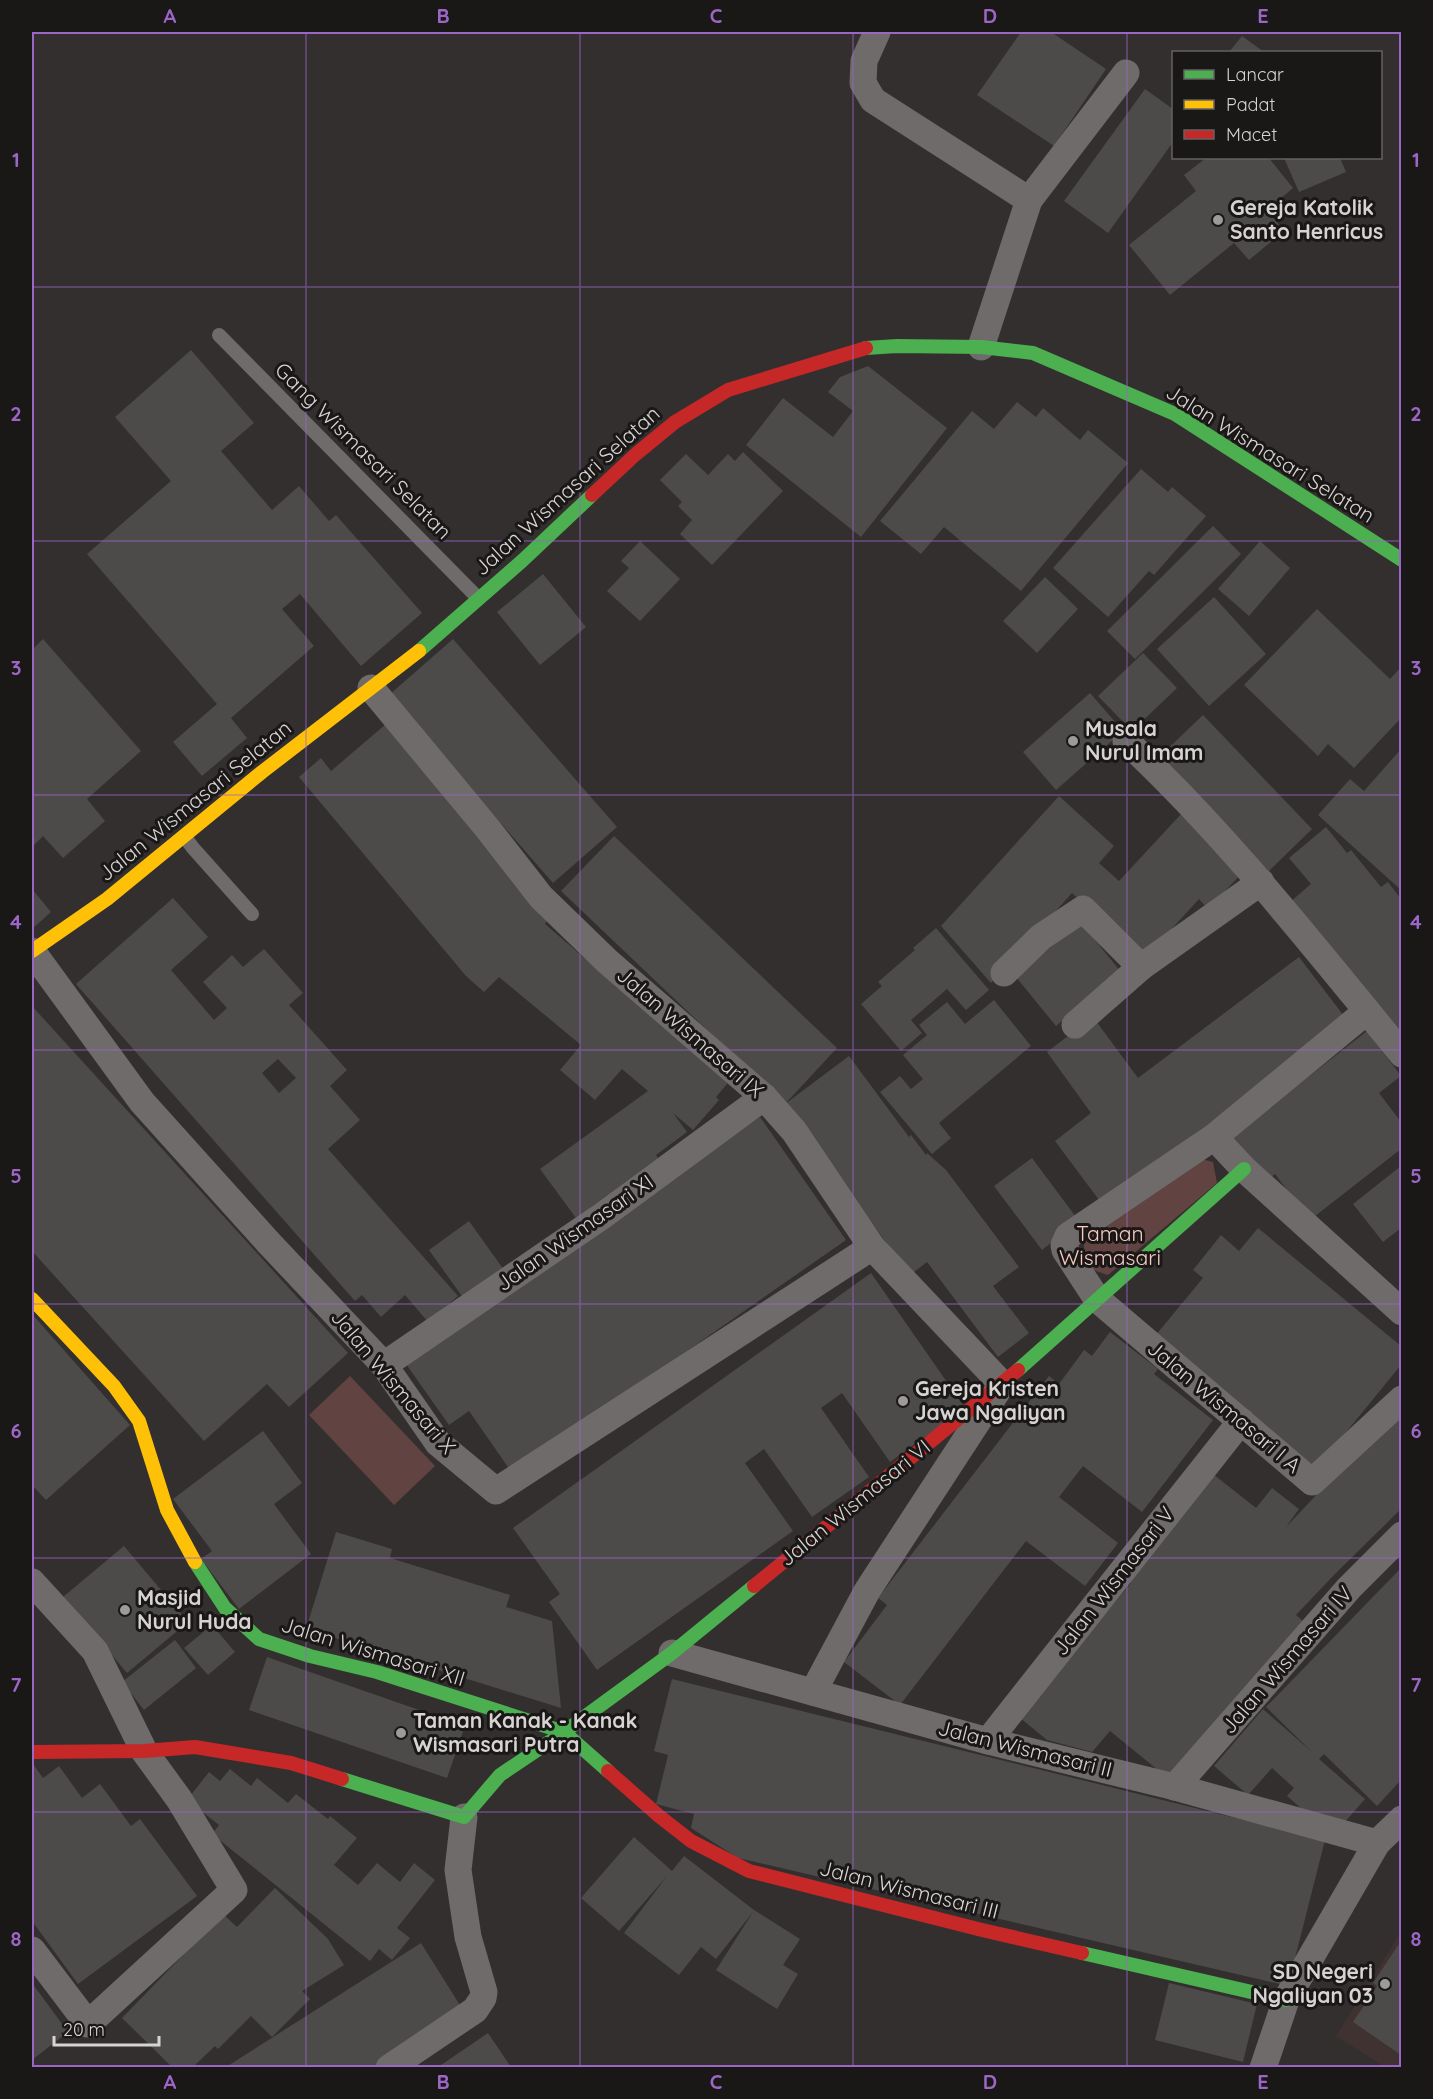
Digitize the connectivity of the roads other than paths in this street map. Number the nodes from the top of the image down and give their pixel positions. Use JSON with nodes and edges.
{"nodes":[{"id":1,"x":877,"y":32,"type":"edge"},
{"id":2,"x":1126,"y":73,"type":"dead end"},
{"id":3,"x":1029,"y":200,"type":"junction"},
{"id":4,"x":219,"y":334,"type":"dead end"},
{"id":5,"x":981,"y":347,"type":"junction"},
{"id":6,"x":1401,"y":560,"type":"edge"},
{"id":7,"x":478,"y":598,"type":"junction"},
{"id":8,"x":371,"y":688,"type":"junction"},
{"id":9,"x":1126,"y":741,"type":"dead end"},
{"id":10,"x":184,"y":836,"type":"junction"},
{"id":11,"x":1262,"y":882,"type":"junction"},
{"id":12,"x":252,"y":914,"type":"dead end"},
{"id":13,"x":32,"y":951,"type":"edge"},
{"id":14,"x":1141,"y":968,"type":"junction"},
{"id":15,"x":1004,"y":973,"type":"dead end"},
{"id":16,"x":1367,"y":1011,"type":"junction"},
{"id":17,"x":1075,"y":1025,"type":"dead end"},
{"id":18,"x":1401,"y":1054,"type":"edge"},
{"id":19,"x":764,"y":1097,"type":"junction"},
{"id":20,"x":1214,"y":1137,"type":"junction"},
{"id":21,"x":1244,"y":1169,"type":"junction"},
{"id":22,"x":872,"y":1246,"type":"junction"},
{"id":23,"x":32,"y":1299,"type":"edge"},
{"id":24,"x":1098,"y":1299,"type":"junction"},
{"id":25,"x":1401,"y":1312,"type":"edge"},
{"id":26,"x":384,"y":1365,"type":"junction"},
{"id":27,"x":1002,"y":1384,"type":"junction"},
{"id":28,"x":1401,"y":1399,"type":"edge"},
{"id":29,"x":1241,"y":1421,"type":"junction"},
{"id":30,"x":1401,"y":1535,"type":"edge"},
{"id":31,"x":32,"y":1582,"type":"edge"},
{"id":32,"x":672,"y":1653,"type":"junction"},
{"id":33,"x":813,"y":1692,"type":"junction"},
{"id":34,"x":564,"y":1732,"type":"junction"},
{"id":35,"x":988,"y":1741,"type":"junction"},
{"id":36,"x":144,"y":1751,"type":"junction"},
{"id":37,"x":32,"y":1752,"type":"edge"},
{"id":38,"x":1175,"y":1787,"type":"junction"},
{"id":39,"x":464,"y":1817,"type":"junction"},
{"id":40,"x":1401,"y":1819,"type":"edge"},
{"id":41,"x":1377,"y":1844,"type":"junction"},
{"id":42,"x":32,"y":1950,"type":"edge"},
{"id":43,"x":1286,"y":2000,"type":"junction"},
{"id":44,"x":389,"y":2067,"type":"edge"},
{"id":45,"x":1263,"y":2067,"type":"edge"}],
"edges":[{"from":1,"to":3,"type":"street"},
{"from":2,"to":3,"type":"street"},
{"from":3,"to":5,"type":"street"},
{"from":4,"to":7,"type":"lane","name":"Gang Wismasari Selatan"},
{"from":5,"to":6,"type":"street","name":"Jalan Wismasari Selatan"},
{"from":5,"to":7,"type":"street","name":"Jalan Wismasari Selatan"},
{"from":7,"to":8,"type":"street","name":"Jalan Wismasari Selatan"},
{"from":8,"to":10,"type":"street","name":"Jalan Wismasari Selatan"},
{"from":8,"to":19,"type":"street","name":"Jalan Wismasari IX"},
{"from":9,"to":11,"type":"street"},
{"from":10,"to":12,"type":"lane"},
{"from":10,"to":13,"type":"street","name":"Jalan Wismasari Selatan"},
{"from":11,"to":14,"type":"street"},
{"from":11,"to":16,"type":"street"},
{"from":13,"to":26,"type":"street","name":"Jalan Wismasari X"},
{"from":14,"to":15,"type":"street"},
{"from":14,"to":17,"type":"street"},
{"from":16,"to":18,"type":"street"},
{"from":16,"to":20,"type":"street","name":"Jalan Wismasari I A"},
{"from":19,"to":22,"type":"street","name":"Jalan Wismasari IX"},
{"from":19,"to":26,"type":"street","name":"Jalan Wismasari XI"},
{"from":20,"to":21,"type":"street"},
{"from":20,"to":24,"type":"street","name":"Jalan Wismasari I A"},
{"from":21,"to":24,"type":"street"},
{"from":21,"to":25,"type":"street"},
{"from":22,"to":26,"type":"street","name":"Jalan Wismasari X"},
{"from":22,"to":27,"type":"street","name":"Jalan Wismasari IX"},
{"from":23,"to":34,"type":"street","name":"Jalan Wismasari XII"},
{"from":24,"to":27,"type":"street"},
{"from":24,"to":29,"type":"street","name":"Jalan Wismasari I A"},
{"from":27,"to":32,"type":"street","name":"Jalan Wismasari VI"},
{"from":27,"to":33,"type":"street","name":"Jalan Wismasari VI"},
{"from":28,"to":29,"type":"street","name":"Jalan Wismasari I A"},
{"from":29,"to":35,"type":"street","name":"Jalan Wismasari V"},
{"from":30,"to":38,"type":"street","name":"Jalan Wismasari IV"},
{"from":31,"to":36,"type":"street"},
{"from":32,"to":33,"type":"street","name":"Jalan Wismasari II"},
{"from":32,"to":34,"type":"street","name":"Jalan Wismasari VI"},
{"from":33,"to":35,"type":"street","name":"Jalan Wismasari II"},
{"from":34,"to":39,"type":"street","name":"Jalan Wismasari VI"},
{"from":34,"to":43,"type":"street","name":"Jalan Wismasari III"},
{"from":35,"to":38,"type":"street","name":"Jalan Wismasari II"},
{"from":36,"to":37,"type":"street"},
{"from":36,"to":39,"type":"street"},
{"from":36,"to":42,"type":"street"},
{"from":38,"to":41,"type":"street","name":"Jalan Wismasari II"},
{"from":39,"to":44,"type":"street"},
{"from":40,"to":41,"type":"street"},
{"from":41,"to":43,"type":"street"},
{"from":43,"to":45,"type":"street"}]}
